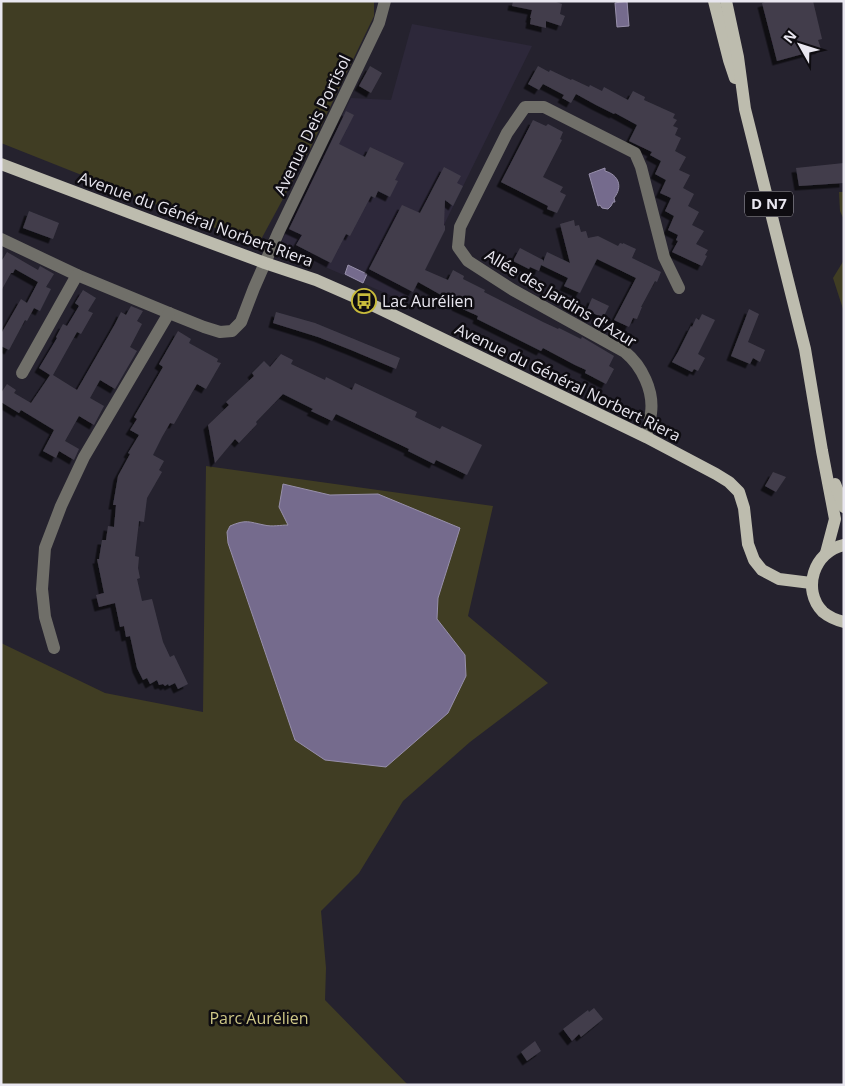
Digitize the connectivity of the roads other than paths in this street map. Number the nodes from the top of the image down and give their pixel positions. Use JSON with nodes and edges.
{"nodes":[{"id":1,"x":385,"y":1,"type":"edge"},
{"id":2,"x":714,"y":1,"type":"edge"},
{"id":3,"x":726,"y":1,"type":"edge"},
{"id":4,"x":746,"y":109,"type":"junction"},
{"id":5,"x":1,"y":164,"type":"edge"},
{"id":6,"x":1,"y":239,"type":"edge"},
{"id":7,"x":265,"y":263,"type":"junction"},
{"id":8,"x":77,"y":275,"type":"junction"},
{"id":9,"x":679,"y":288,"type":"dead end"},
{"id":10,"x":169,"y":313,"type":"junction"},
{"id":11,"x":22,"y":374,"type":"dead end"},
{"id":12,"x":646,"y":437,"type":"junction"},
{"id":13,"x":822,"y":451,"type":"junction"},
{"id":14,"x":844,"y":508,"type":"edge"},
{"id":15,"x":844,"y":546,"type":"edge"},
{"id":16,"x":826,"y":553,"type":"junction"},
{"id":17,"x":811,"y":583,"type":"junction"},
{"id":18,"x":844,"y":622,"type":"edge"},
{"id":19,"x":54,"y":648,"type":"dead end"}],
"edges":[{"from":1,"to":7,"type":"street","name":"Avenue Deis Portisol"},
{"from":2,"to":4,"type":"main road","number":"D N7"},
{"from":3,"to":4,"type":"main road"},
{"from":4,"to":13,"type":"main road","number":"D N7"},
{"from":5,"to":7,"type":"main road","name":"Avenue du Général Norbert Riera"},
{"from":6,"to":8,"type":"street"},
{"from":7,"to":10,"type":"street","name":"Avenue Deis Portisol"},
{"from":7,"to":12,"type":"main road","name":"Avenue du Général Norbert Riera"},
{"from":8,"to":10,"type":"street"},
{"from":8,"to":11,"type":"street"},
{"from":9,"to":12,"type":"street","name":"Allée des Jardins d'Azur"},
{"from":10,"to":19,"type":"street"},
{"from":12,"to":17,"type":"main road","name":"Avenue du Général Norbert Riera"},
{"from":13,"to":14,"type":"main road","number":"D N7"},
{"from":13,"to":16,"type":"main road","number":"D N7"},
{"from":15,"to":16,"type":"main road"},
{"from":16,"to":17,"type":"main road"},
{"from":17,"to":18,"type":"main road"}]}
